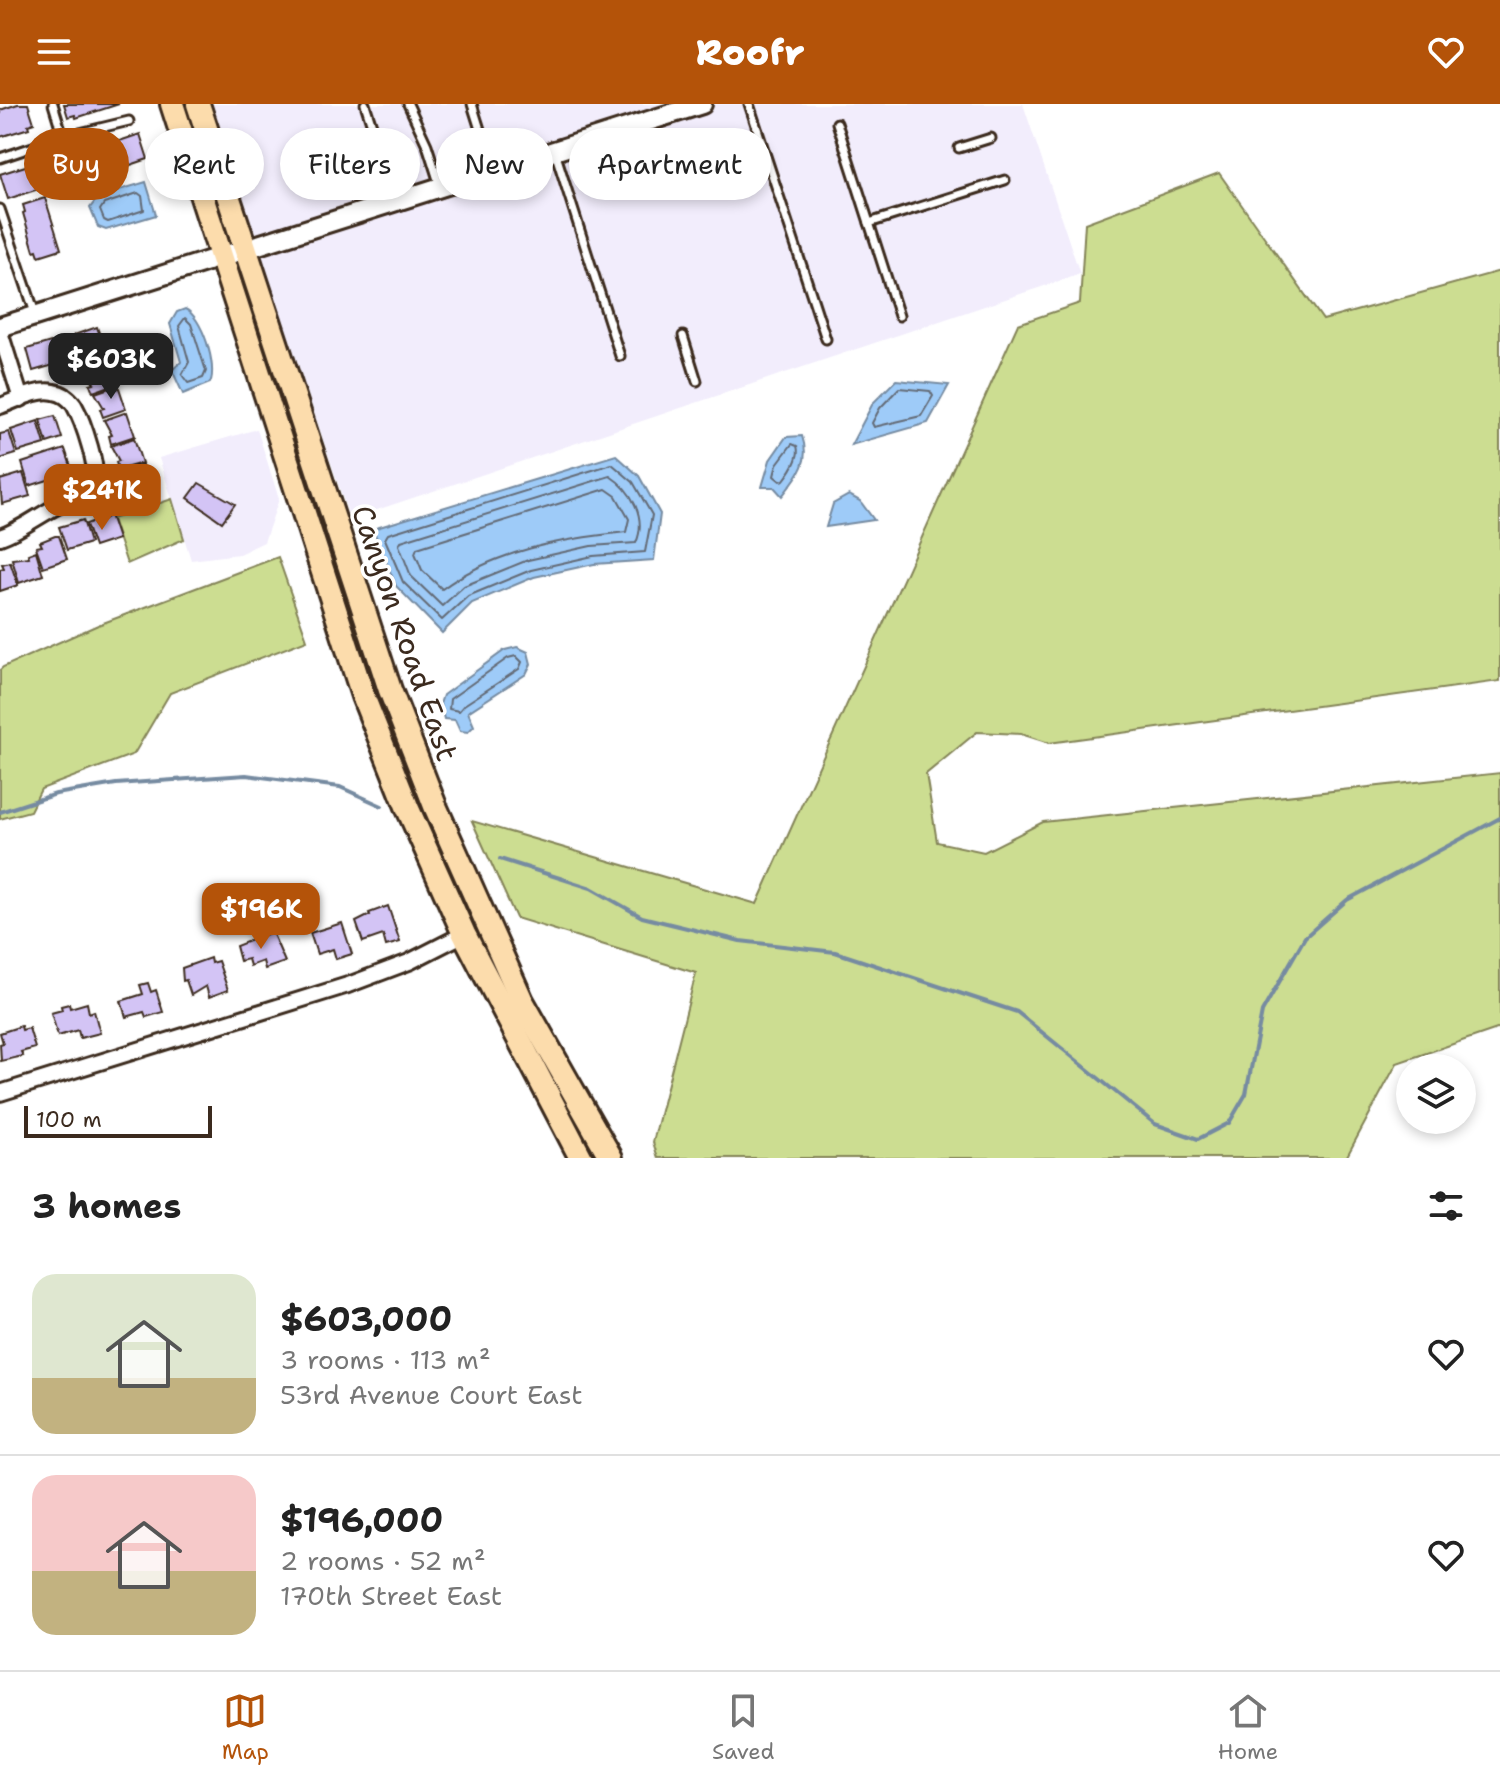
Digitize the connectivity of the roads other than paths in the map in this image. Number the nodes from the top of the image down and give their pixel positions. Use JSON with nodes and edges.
{"nodes":[{"id":1,"x":53,"y":104,"type":"edge"},
{"id":2,"x":172,"y":104,"type":"edge"},
{"id":3,"x":198,"y":104,"type":"edge"},
{"id":4,"x":365,"y":104,"type":"edge"},
{"id":5,"x":408,"y":104,"type":"edge"},
{"id":6,"x":472,"y":104,"type":"edge"},
{"id":7,"x":702,"y":104,"type":"edge"},
{"id":8,"x":749,"y":104,"type":"edge"},
{"id":9,"x":129,"y":121,"type":"dead end"},
{"id":10,"x":837,"y":123,"type":"dead end"},
{"id":11,"x":60,"y":128,"type":"edge"},
{"id":12,"x":100,"y":128,"type":"edge"},
{"id":13,"x":373,"y":128,"type":"edge"},
{"id":14,"x":480,"y":128,"type":"edge"},
{"id":15,"x":991,"y":138,"type":"dead end"},
{"id":16,"x":959,"y":148,"type":"dead end"},
{"id":17,"x":24,"y":150,"type":"edge"},
{"id":18,"x":555,"y":150,"type":"joint"},
{"id":19,"x":0,"y":158,"type":"edge"},
{"id":20,"x":436,"y":173,"type":"edge"},
{"id":21,"x":1005,"y":180,"type":"dead end"},
{"id":22,"x":396,"y":200,"type":"edge"},
{"id":23,"x":0,"y":209,"type":"edge"},
{"id":24,"x":869,"y":223,"type":"junction"},
{"id":25,"x":245,"y":248,"type":"junction"},
{"id":26,"x":219,"y":255,"type":"junction"},
{"id":27,"x":36,"y":315,"type":"junction"},
{"id":28,"x":899,"y":316,"type":"dead end"},
{"id":29,"x":0,"y":329,"type":"edge"},
{"id":30,"x":683,"y":336,"type":"dead end"},
{"id":31,"x":826,"y":339,"type":"dead end"},
{"id":32,"x":620,"y":356,"type":"dead end"},
{"id":33,"x":697,"y":381,"type":"dead end"},
{"id":34,"x":21,"y":399,"type":"junction"},
{"id":35,"x":0,"y":406,"type":"edge"},
{"id":36,"x":0,"y":537,"type":"edge"},
{"id":37,"x":464,"y":934,"type":"junction"},
{"id":38,"x":522,"y":1001,"type":"junction"},
{"id":39,"x":0,"y":1093,"type":"edge"},
{"id":40,"x":581,"y":1158,"type":"edge"},
{"id":41,"x":611,"y":1158,"type":"edge"}],
"edges":[{"from":1,"to":11,"type":"lane"},
{"from":2,"to":26,"type":"main road","name":"Canyon Road East"},
{"from":3,"to":25,"type":"main road","name":"Canyon Road East"},
{"from":4,"to":13,"type":"lane"},
{"from":5,"to":20,"type":"lane"},
{"from":6,"to":14,"type":"lane"},
{"from":7,"to":18,"type":"street"},
{"from":8,"to":31,"type":"lane"},
{"from":9,"to":12,"type":"lane"},
{"from":10,"to":24,"type":"lane"},
{"from":15,"to":16,"type":"lane"},
{"from":17,"to":19,"type":"lane"},
{"from":18,"to":32,"type":"lane"},
{"from":21,"to":24,"type":"lane"},
{"from":22,"to":25,"type":"street"},
{"from":23,"to":27,"type":"lane"},
{"from":24,"to":28,"type":"lane"},
{"from":25,"to":26,"type":"street"},
{"from":25,"to":38,"type":"main road","name":"Canyon Road East"},
{"from":26,"to":27,"type":"street"},
{"from":26,"to":37,"type":"main road","name":"Canyon Road East"},
{"from":27,"to":29,"type":"street"},
{"from":29,"to":34,"type":"street"},
{"from":30,"to":33,"type":"lane"},
{"from":34,"to":35,"type":"street"},
{"from":34,"to":36,"type":"street"},
{"from":37,"to":38,"type":"main road"},
{"from":37,"to":39,"type":"street"},
{"from":37,"to":40,"type":"main road","name":"Canyon Road East"},
{"from":38,"to":41,"type":"main road","name":"Canyon Road East"}]}
